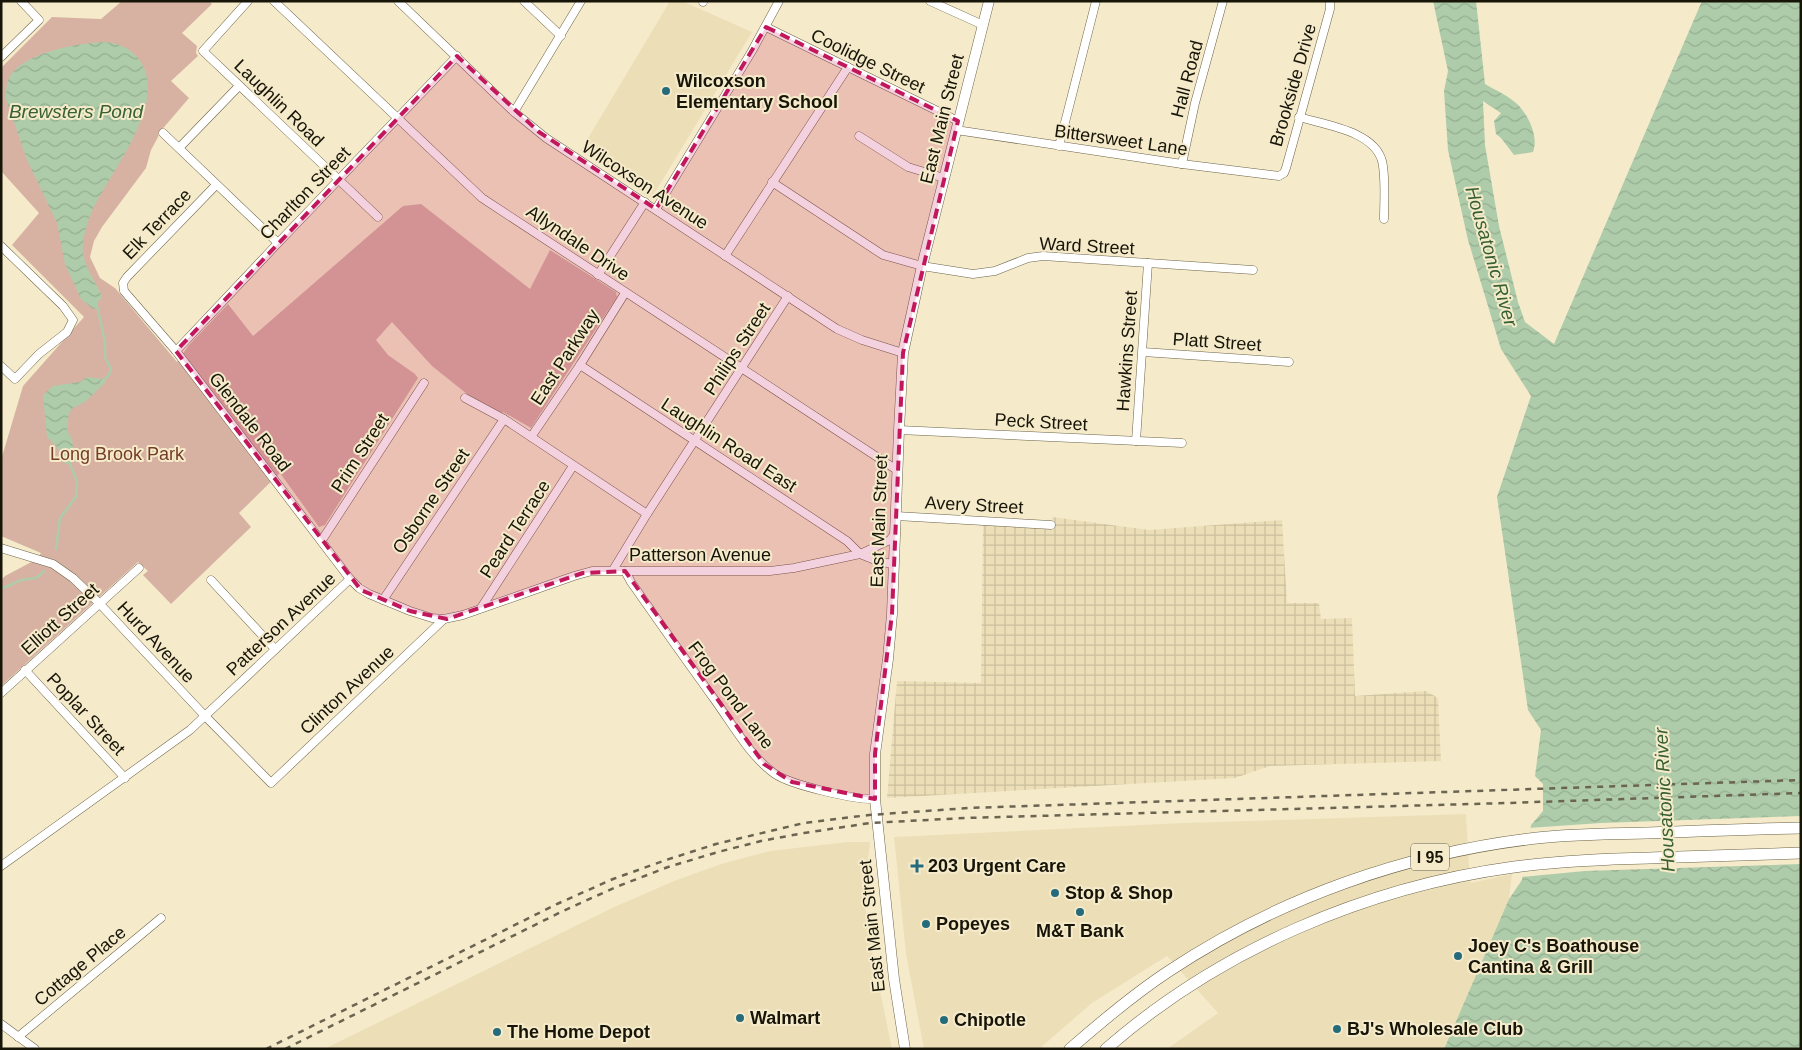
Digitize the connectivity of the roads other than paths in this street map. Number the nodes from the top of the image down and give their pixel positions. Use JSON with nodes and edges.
{"nodes":[{"id":1,"x":21,"y":1,"type":"edge"},
{"id":2,"x":248,"y":1,"type":"edge"},
{"id":3,"x":274,"y":1,"type":"edge"},
{"id":4,"x":398,"y":1,"type":"edge"},
{"id":5,"x":524,"y":1,"type":"edge"},
{"id":6,"x":582,"y":1,"type":"edge"},
{"id":7,"x":779,"y":1,"type":"edge"},
{"id":8,"x":930,"y":1,"type":"edge"},
{"id":9,"x":989,"y":1,"type":"edge"},
{"id":10,"x":1096,"y":1,"type":"edge"},
{"id":11,"x":1223,"y":1,"type":"edge"},
{"id":12,"x":1330,"y":1,"type":"edge"},
{"id":13,"x":983,"y":25,"type":"junction"},
{"id":14,"x":766,"y":27,"type":"junction"},
{"id":15,"x":561,"y":36,"type":"junction"},
{"id":16,"x":457,"y":56,"type":"junction"},
{"id":17,"x":1,"y":57,"type":"edge"},
{"id":18,"x":848,"y":68,"type":"junction"},
{"id":19,"x":239,"y":86,"type":"junction"},
{"id":20,"x":514,"y":112,"type":"junction"},
{"id":21,"x":1299,"y":117,"type":"junction"},
{"id":22,"x":399,"y":118,"type":"junction"},
{"id":23,"x":957,"y":126,"type":"junction"},
{"id":24,"x":163,"y":133,"type":"dead end"},
{"id":25,"x":859,"y":136,"type":"dead end"},
{"id":26,"x":1059,"y":146,"type":"junction"},
{"id":27,"x":179,"y":148,"type":"junction"},
{"id":28,"x":1182,"y":164,"type":"junction"},
{"id":29,"x":1282,"y":175,"type":"joint"},
{"id":30,"x":944,"y":178,"type":"junction"},
{"id":31,"x":338,"y":181,"type":"junction"},
{"id":32,"x":772,"y":182,"type":"junction"},
{"id":33,"x":216,"y":185,"type":"junction"},
{"id":34,"x":645,"y":202,"type":"junction"},
{"id":35,"x":656,"y":209,"type":"junction"},
{"id":36,"x":378,"y":217,"type":"dead end"},
{"id":37,"x":1384,"y":219,"type":"dead end"},
{"id":38,"x":278,"y":243,"type":"junction"},
{"id":39,"x":1,"y":246,"type":"edge"},
{"id":40,"x":725,"y":256,"type":"junction"},
{"id":41,"x":1148,"y":264,"type":"junction"},
{"id":42,"x":922,"y":266,"type":"junction"},
{"id":43,"x":1253,"y":270,"type":"dead end"},
{"id":44,"x":598,"y":275,"type":"junction"},
{"id":45,"x":123,"y":286,"type":"joint"},
{"id":46,"x":625,"y":292,"type":"junction"},
{"id":47,"x":788,"y":296,"type":"junction"},
{"id":48,"x":176,"y":351,"type":"junction"},
{"id":49,"x":1143,"y":352,"type":"junction"},
{"id":50,"x":903,"y":353,"type":"junction"},
{"id":51,"x":1289,"y":362,"type":"dead end"},
{"id":52,"x":580,"y":365,"type":"junction"},
{"id":53,"x":1,"y":366,"type":"edge"},
{"id":54,"x":741,"y":369,"type":"junction"},
{"id":55,"x":424,"y":383,"type":"dead end"},
{"id":56,"x":465,"y":398,"type":"dead end"},
{"id":57,"x":504,"y":419,"type":"junction"},
{"id":58,"x":899,"y":430,"type":"junction"},
{"id":59,"x":531,"y":437,"type":"junction"},
{"id":60,"x":696,"y":441,"type":"junction"},
{"id":61,"x":1136,"y":441,"type":"junction"},
{"id":62,"x":1182,"y":443,"type":"dead end"},
{"id":63,"x":573,"y":466,"type":"junction"},
{"id":64,"x":897,"y":470,"type":"junction"},
{"id":65,"x":647,"y":514,"type":"junction"},
{"id":66,"x":896,"y":516,"type":"junction"},
{"id":67,"x":1051,"y":525,"type":"dead end"},
{"id":68,"x":895,"y":533,"type":"junction"},
{"id":69,"x":322,"y":540,"type":"junction"},
{"id":70,"x":1,"y":548,"type":"edge"},
{"id":71,"x":860,"y":554,"type":"junction"},
{"id":72,"x":894,"y":564,"type":"junction"},
{"id":73,"x":139,"y":568,"type":"dead end"},
{"id":74,"x":613,"y":570,"type":"junction"},
{"id":75,"x":625,"y":571,"type":"junction"},
{"id":76,"x":350,"y":579,"type":"junction"},
{"id":77,"x":211,"y":580,"type":"dead end"},
{"id":78,"x":382,"y":600,"type":"junction"},
{"id":79,"x":99,"y":603,"type":"junction"},
{"id":80,"x":481,"y":608,"type":"junction"},
{"id":81,"x":444,"y":620,"type":"junction"},
{"id":82,"x":275,"y":649,"type":"junction"},
{"id":83,"x":26,"y":670,"type":"junction"},
{"id":84,"x":1,"y":693,"type":"edge"},
{"id":85,"x":205,"y":716,"type":"junction"},
{"id":86,"x":125,"y":778,"type":"junction"},
{"id":87,"x":271,"y":783,"type":"joint"},
{"id":88,"x":875,"y":799,"type":"junction"},
{"id":89,"x":1801,"y":828,"type":"edge"},
{"id":90,"x":1801,"y":853,"type":"edge"},
{"id":91,"x":1,"y":866,"type":"edge"},
{"id":92,"x":161,"y":918,"type":"dead end"},
{"id":93,"x":1,"y":1024,"type":"edge"},
{"id":94,"x":18,"y":1036,"type":"junction"},
{"id":95,"x":35,"y":1049,"type":"edge"},
{"id":96,"x":905,"y":1049,"type":"edge"},
{"id":97,"x":1070,"y":1049,"type":"edge"},
{"id":98,"x":1106,"y":1049,"type":"edge"}],
"edges":[{"from":1,"to":17,"type":"street"},
{"from":2,"to":19,"type":"street","name":"Laughlin Road"},
{"from":3,"to":22,"type":"street","name":"Allyndale Drive"},
{"from":4,"to":16,"type":"street","name":"Wilcoxson Avenue"},
{"from":5,"to":15,"type":"street"},
{"from":6,"to":15,"type":"street"},
{"from":7,"to":14,"type":"street"},
{"from":8,"to":13,"type":"street"},
{"from":9,"to":13,"type":"main road","name":"East Main Street"},
{"from":10,"to":26,"type":"street"},
{"from":11,"to":28,"type":"street","name":"Hall Road"},
{"from":12,"to":21,"type":"street","name":"Brookside Drive"},
{"from":13,"to":23,"type":"main road","name":"East Main Street"},
{"from":14,"to":18,"type":"street","name":"Coolidge Street"},
{"from":14,"to":35,"type":"street"},
{"from":15,"to":20,"type":"street"},
{"from":16,"to":20,"type":"street","name":"Wilcoxson Avenue"},
{"from":16,"to":22,"type":"street","name":"Charlton Street"},
{"from":18,"to":23,"type":"street","name":"Coolidge Street"},
{"from":18,"to":32,"type":"street"},
{"from":19,"to":27,"type":"street"},
{"from":19,"to":31,"type":"street","name":"Laughlin Road"},
{"from":20,"to":34,"type":"street","name":"Wilcoxson Avenue"},
{"from":21,"to":29,"type":"street","name":"Brookside Drive"},
{"from":21,"to":37,"type":"street"},
{"from":22,"to":31,"type":"street","name":"Charlton Street"},
{"from":22,"to":44,"type":"street","name":"Allyndale Drive"},
{"from":23,"to":26,"type":"street","name":"Bittersweet Lane"},
{"from":23,"to":30,"type":"main road","name":"East Main Street"},
{"from":24,"to":27,"type":"street"},
{"from":25,"to":30,"type":"street"},
{"from":26,"to":28,"type":"street","name":"Bittersweet Lane"},
{"from":27,"to":33,"type":"street"},
{"from":28,"to":29,"type":"street","name":"Bittersweet Lane"},
{"from":30,"to":42,"type":"main road","name":"East Main Street"},
{"from":31,"to":36,"type":"street","name":"Laughlin Road"},
{"from":31,"to":38,"type":"street","name":"Charlton Street"},
{"from":32,"to":40,"type":"street"},
{"from":32,"to":42,"type":"street","name":"Ward Street"},
{"from":33,"to":38,"type":"street"},
{"from":33,"to":45,"type":"street","name":"Elk Terrace"},
{"from":34,"to":35,"type":"street","name":"Wilcoxson Avenue"},
{"from":34,"to":44,"type":"street"},
{"from":35,"to":40,"type":"street","name":"Wilcoxson Avenue"},
{"from":38,"to":48,"type":"street","name":"Charlton Street"},
{"from":39,"to":53,"type":"street"},
{"from":40,"to":47,"type":"street","name":"Wilcoxson Avenue"},
{"from":41,"to":42,"type":"street","name":"Ward Street"},
{"from":41,"to":43,"type":"street","name":"Ward Street"},
{"from":41,"to":49,"type":"street","name":"Hawkins Street"},
{"from":42,"to":50,"type":"main road","name":"East Main Street"},
{"from":44,"to":46,"type":"street","name":"Allyndale Drive"},
{"from":45,"to":48,"type":"street","name":"Glendale Road"},
{"from":46,"to":52,"type":"street","name":"East Parkway"},
{"from":46,"to":54,"type":"street","name":"Allyndale Drive"},
{"from":47,"to":50,"type":"street","name":"Wilcoxson Avenue"},
{"from":47,"to":54,"type":"street","name":"Philips Street"},
{"from":48,"to":69,"type":"street","name":"Glendale Road"},
{"from":49,"to":51,"type":"street","name":"Platt Street"},
{"from":49,"to":61,"type":"street","name":"Hawkins Street"},
{"from":50,"to":58,"type":"main road","name":"East Main Street"},
{"from":52,"to":59,"type":"street","name":"East Parkway"},
{"from":52,"to":60,"type":"street","name":"Laughlin Road East"},
{"from":54,"to":60,"type":"street","name":"Philips Street"},
{"from":54,"to":64,"type":"street","name":"Allyndale Drive"},
{"from":55,"to":69,"type":"street","name":"Prim Street"},
{"from":56,"to":57,"type":"street"},
{"from":57,"to":59,"type":"street"},
{"from":57,"to":78,"type":"street","name":"Osborne Street"},
{"from":58,"to":61,"type":"street","name":"Peck Street"},
{"from":58,"to":64,"type":"main road","name":"East Main Street"},
{"from":59,"to":63,"type":"street"},
{"from":60,"to":65,"type":"street","name":"Philips Street"},
{"from":60,"to":71,"type":"street","name":"Laughlin Road East"},
{"from":61,"to":62,"type":"street","name":"Peck Street"},
{"from":63,"to":65,"type":"street"},
{"from":63,"to":80,"type":"street","name":"Peard Terrace"},
{"from":64,"to":66,"type":"main road","name":"East Main Street"},
{"from":65,"to":74,"type":"street","name":"Philips Street"},
{"from":66,"to":67,"type":"street","name":"Avery Street"},
{"from":66,"to":68,"type":"main road","name":"East Main Street"},
{"from":68,"to":71,"type":"street","name":"Patterson Avenue"},
{"from":68,"to":72,"type":"main road","name":"East Main Street"},
{"from":69,"to":76,"type":"street","name":"Glendale Road"},
{"from":70,"to":79,"type":"street","name":"Hurd Avenue"},
{"from":71,"to":72,"type":"street"},
{"from":71,"to":75,"type":"street","name":"Patterson Avenue"},
{"from":72,"to":88,"type":"main road","name":"East Main Street"},
{"from":73,"to":79,"type":"street","name":"Elliott Street"},
{"from":74,"to":75,"type":"street","name":"Patterson Avenue"},
{"from":74,"to":80,"type":"street","name":"Patterson Avenue"},
{"from":75,"to":88,"type":"street","name":"Frog Pond Lane"},
{"from":76,"to":78,"type":"street","name":"Patterson Avenue"},
{"from":76,"to":82,"type":"street","name":"Patterson Avenue"},
{"from":77,"to":82,"type":"street"},
{"from":78,"to":81,"type":"street","name":"Patterson Avenue"},
{"from":79,"to":83,"type":"street","name":"Elliott Street"},
{"from":79,"to":85,"type":"street","name":"Hurd Avenue"},
{"from":80,"to":81,"type":"street","name":"Patterson Avenue"},
{"from":81,"to":87,"type":"street","name":"Clinton Avenue"},
{"from":82,"to":85,"type":"street","name":"Patterson Avenue"},
{"from":83,"to":84,"type":"street","name":"Elliott Street"},
{"from":83,"to":86,"type":"street","name":"Poplar Street"},
{"from":85,"to":86,"type":"street","name":"Patterson Avenue"},
{"from":85,"to":87,"type":"street","name":"Hurd Avenue"},
{"from":86,"to":91,"type":"street","name":"Patterson Avenue"},
{"from":88,"to":96,"type":"main road","name":"East Main Street"},
{"from":89,"to":97,"type":"highway","number":"I 95"},
{"from":90,"to":98,"type":"highway","number":"I 95"},
{"from":92,"to":94,"type":"street","name":"Cottage Place"},
{"from":93,"to":94,"type":"street"},
{"from":94,"to":95,"type":"street"}]}
